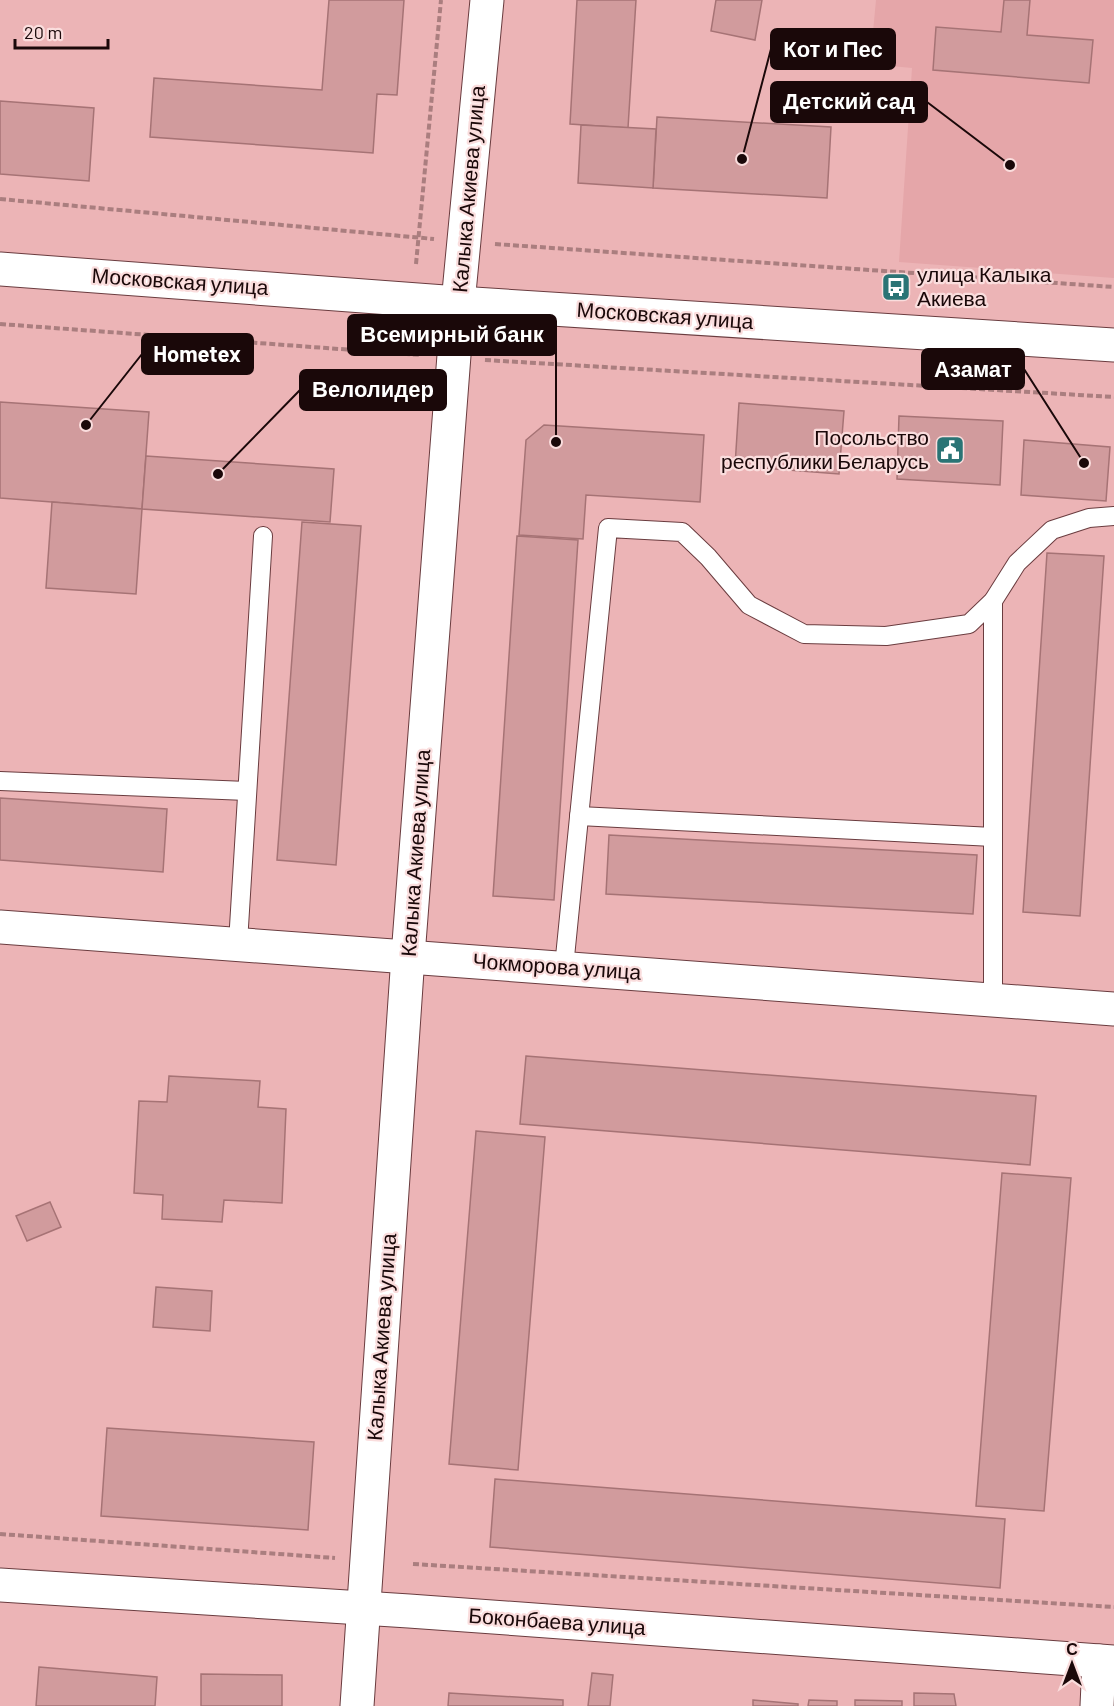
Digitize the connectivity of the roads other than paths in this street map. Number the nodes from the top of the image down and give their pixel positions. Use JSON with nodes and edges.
{"nodes":[{"id":1,"x":487,"y":0,"type":"edge"},
{"id":2,"x":0,"y":269,"type":"edge"},
{"id":3,"x":458,"y":303,"type":"junction"},
{"id":4,"x":1114,"y":345,"type":"edge"},
{"id":5,"x":1114,"y":516,"type":"edge"},
{"id":6,"x":263,"y":536,"type":"dead end"},
{"id":7,"x":993,"y":601,"type":"junction"},
{"id":8,"x":0,"y":781,"type":"edge"},
{"id":9,"x":247,"y":791,"type":"junction"},
{"id":10,"x":579,"y":816,"type":"junction"},
{"id":11,"x":993,"y":837,"type":"junction"},
{"id":12,"x":0,"y":927,"type":"edge"},
{"id":13,"x":238,"y":943,"type":"junction"},
{"id":14,"x":408,"y":956,"type":"junction"},
{"id":15,"x":564,"y":967,"type":"junction"},
{"id":16,"x":993,"y":1000,"type":"junction"},
{"id":17,"x":1114,"y":1009,"type":"edge"},
{"id":18,"x":0,"y":1586,"type":"edge"},
{"id":19,"x":363,"y":1608,"type":"junction"},
{"id":20,"x":1106,"y":1661,"type":"edge"},
{"id":21,"x":357,"y":1706,"type":"edge"},
{"id":22,"x":1096,"y":1706,"type":"edge"}],
"edges":[{"from":1,"to":3,"type":"street","name":"Калыка Акиева улица"},
{"from":2,"to":3,"type":"street","name":"Московская улица"},
{"from":3,"to":4,"type":"street","name":"Московская улица"},
{"from":3,"to":14,"type":"street","name":"Калыка Акиева улица"},
{"from":5,"to":7,"type":"lane"},
{"from":6,"to":9,"type":"lane"},
{"from":7,"to":10,"type":"lane"},
{"from":7,"to":11,"type":"lane"},
{"from":8,"to":9,"type":"lane"},
{"from":9,"to":13,"type":"lane"},
{"from":10,"to":11,"type":"lane"},
{"from":10,"to":15,"type":"lane"},
{"from":11,"to":16,"type":"lane"},
{"from":12,"to":13,"type":"street","name":"Чокморова улица"},
{"from":13,"to":14,"type":"street","name":"Чокморова улица"},
{"from":14,"to":15,"type":"street","name":"Чокморова улица"},
{"from":14,"to":19,"type":"street","name":"Калыка Акиева улица"},
{"from":15,"to":16,"type":"street","name":"Чокморова улица"},
{"from":16,"to":17,"type":"street","name":"Чокморова улица"},
{"from":18,"to":19,"type":"street","name":"Боконбаева улица"},
{"from":19,"to":20,"type":"street","name":"Боконбаева улица"},
{"from":19,"to":21,"type":"street","name":"Калыка Акиева улица"},
{"from":20,"to":22,"type":"street"}]}
